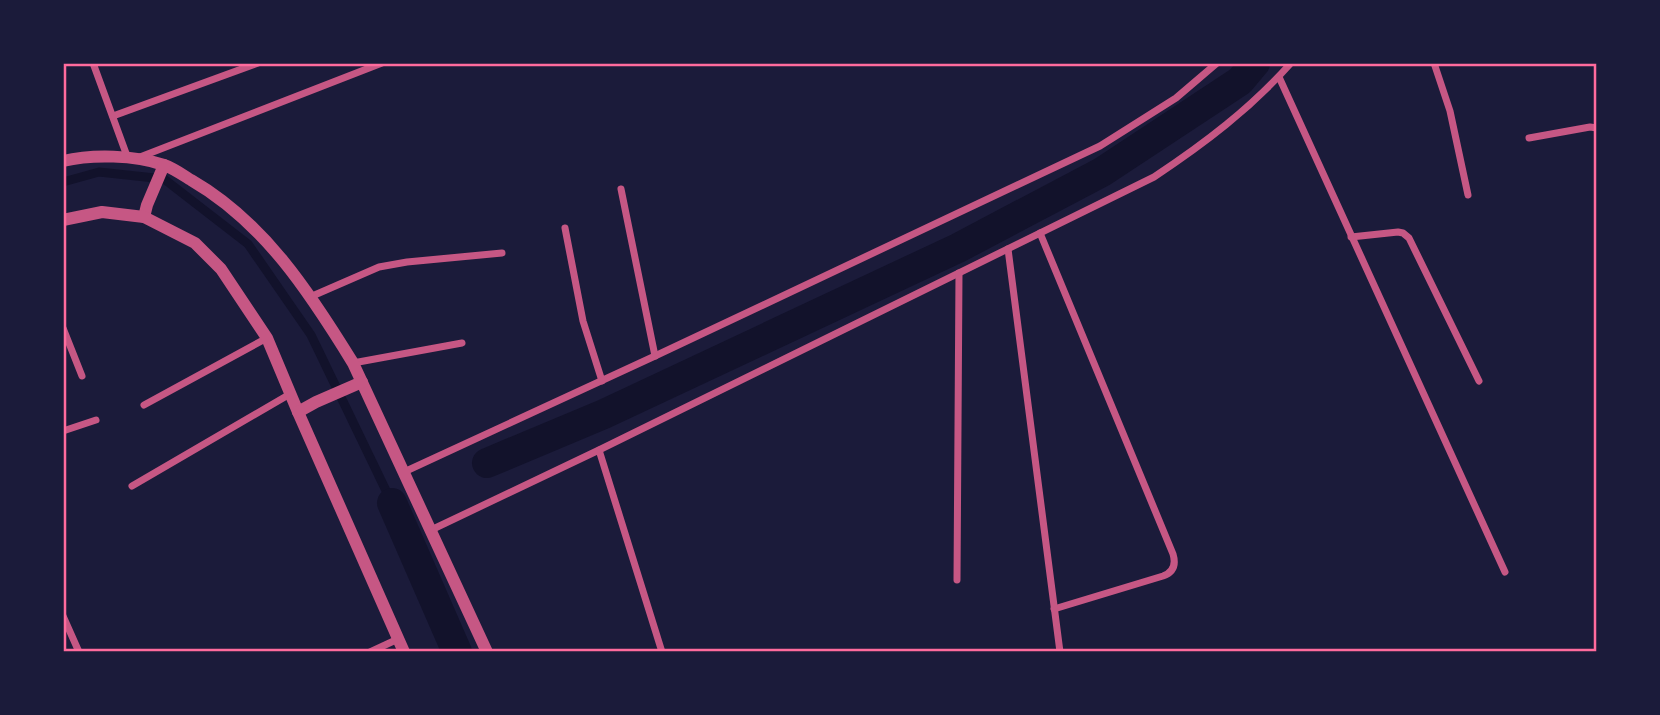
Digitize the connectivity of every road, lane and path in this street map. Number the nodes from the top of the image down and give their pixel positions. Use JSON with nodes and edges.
{"nodes":[{"id":1,"x":93,"y":63,"type":"edge"},
{"id":2,"x":258,"y":63,"type":"edge"},
{"id":3,"x":382,"y":63,"type":"edge"},
{"id":4,"x":1217,"y":63,"type":"edge"},
{"id":5,"x":1291,"y":63,"type":"edge"},
{"id":6,"x":1434,"y":63,"type":"edge"},
{"id":7,"x":370,"y":65,"type":"edge"},
{"id":8,"x":1279,"y":77,"type":"junction"},
{"id":9,"x":113,"y":116,"type":"junction"},
{"id":10,"x":1597,"y":128,"type":"edge"},
{"id":11,"x":1528,"y":138,"type":"dead end"},
{"id":12,"x":131,"y":157,"type":"junction"},
{"id":13,"x":63,"y":161,"type":"edge"},
{"id":14,"x":162,"y":170,"type":"junction"},
{"id":15,"x":621,"y":189,"type":"dead end"},
{"id":16,"x":1468,"y":195,"type":"dead end"},
{"id":17,"x":146,"y":211,"type":"junction"},
{"id":18,"x":63,"y":220,"type":"edge"},
{"id":19,"x":565,"y":228,"type":"dead end"},
{"id":20,"x":1040,"y":233,"type":"junction"},
{"id":21,"x":1351,"y":237,"type":"junction"},
{"id":22,"x":1008,"y":249,"type":"junction"},
{"id":23,"x":502,"y":253,"type":"dead end"},
{"id":24,"x":960,"y":273,"type":"junction"},
{"id":25,"x":310,"y":297,"type":"junction"},
{"id":26,"x":63,"y":328,"type":"edge"},
{"id":27,"x":267,"y":338,"type":"junction"},
{"id":28,"x":462,"y":343,"type":"dead end"},
{"id":29,"x":655,"y":356,"type":"junction"},
{"id":30,"x":353,"y":363,"type":"junction"},
{"id":31,"x":82,"y":376,"type":"dead end"},
{"id":32,"x":603,"y":381,"type":"junction"},
{"id":33,"x":1479,"y":381,"type":"dead end"},
{"id":34,"x":357,"y":385,"type":"junction"},
{"id":35,"x":290,"y":394,"type":"junction"},
{"id":36,"x":144,"y":405,"type":"dead end"},
{"id":37,"x":298,"y":412,"type":"junction"},
{"id":38,"x":96,"y":419,"type":"dead end"},
{"id":39,"x":63,"y":431,"type":"edge"},
{"id":40,"x":599,"y":450,"type":"junction"},
{"id":41,"x":404,"y":472,"type":"junction"},
{"id":42,"x":132,"y":486,"type":"dead end"},
{"id":43,"x":431,"y":530,"type":"junction"},
{"id":44,"x":1505,"y":572,"type":"dead end"},
{"id":45,"x":957,"y":580,"type":"dead end"},
{"id":46,"x":1054,"y":609,"type":"junction"},
{"id":47,"x":63,"y":616,"type":"edge"},
{"id":48,"x":398,"y":639,"type":"junction"},
{"id":49,"x":79,"y":652,"type":"edge"},
{"id":50,"x":370,"y":652,"type":"edge"},
{"id":51,"x":404,"y":652,"type":"edge"},
{"id":52,"x":487,"y":652,"type":"edge"},
{"id":53,"x":662,"y":652,"type":"edge"},
{"id":54,"x":1060,"y":652,"type":"edge"}],
"edges":[{"from":1,"to":9,"type":"street"},
{"from":2,"to":9,"type":"street"},
{"from":3,"to":7,"type":"street"},
{"from":4,"to":29,"type":"street"},
{"from":5,"to":8,"type":"street"},
{"from":6,"to":16,"type":"street"},
{"from":7,"to":12,"type":"street"},
{"from":8,"to":20,"type":"street"},
{"from":8,"to":21,"type":"street"},
{"from":9,"to":12,"type":"street"},
{"from":10,"to":11,"type":"street"},
{"from":12,"to":13,"type":"street"},
{"from":12,"to":14,"type":"street"},
{"from":14,"to":17,"type":"street"},
{"from":14,"to":25,"type":"street"},
{"from":15,"to":29,"type":"street"},
{"from":17,"to":18,"type":"street"},
{"from":17,"to":27,"type":"street"},
{"from":19,"to":32,"type":"street"},
{"from":20,"to":22,"type":"street"},
{"from":20,"to":46,"type":"street"},
{"from":21,"to":33,"type":"street"},
{"from":21,"to":44,"type":"street"},
{"from":22,"to":24,"type":"street"},
{"from":22,"to":46,"type":"street"},
{"from":23,"to":25,"type":"street"},
{"from":24,"to":40,"type":"street"},
{"from":24,"to":45,"type":"street"},
{"from":25,"to":30,"type":"street"},
{"from":26,"to":31,"type":"street"},
{"from":27,"to":35,"type":"street"},
{"from":27,"to":36,"type":"street"},
{"from":28,"to":30,"type":"street"},
{"from":29,"to":32,"type":"street"},
{"from":30,"to":34,"type":"street"},
{"from":32,"to":41,"type":"street"},
{"from":34,"to":37,"type":"street"},
{"from":34,"to":41,"type":"street"},
{"from":35,"to":37,"type":"street"},
{"from":35,"to":42,"type":"street"},
{"from":37,"to":48,"type":"street"},
{"from":38,"to":39,"type":"street"},
{"from":40,"to":43,"type":"street"},
{"from":40,"to":53,"type":"street"},
{"from":41,"to":43,"type":"street"},
{"from":43,"to":52,"type":"street"},
{"from":46,"to":54,"type":"street"},
{"from":47,"to":49,"type":"street"},
{"from":48,"to":50,"type":"street"},
{"from":48,"to":51,"type":"street"}]}
